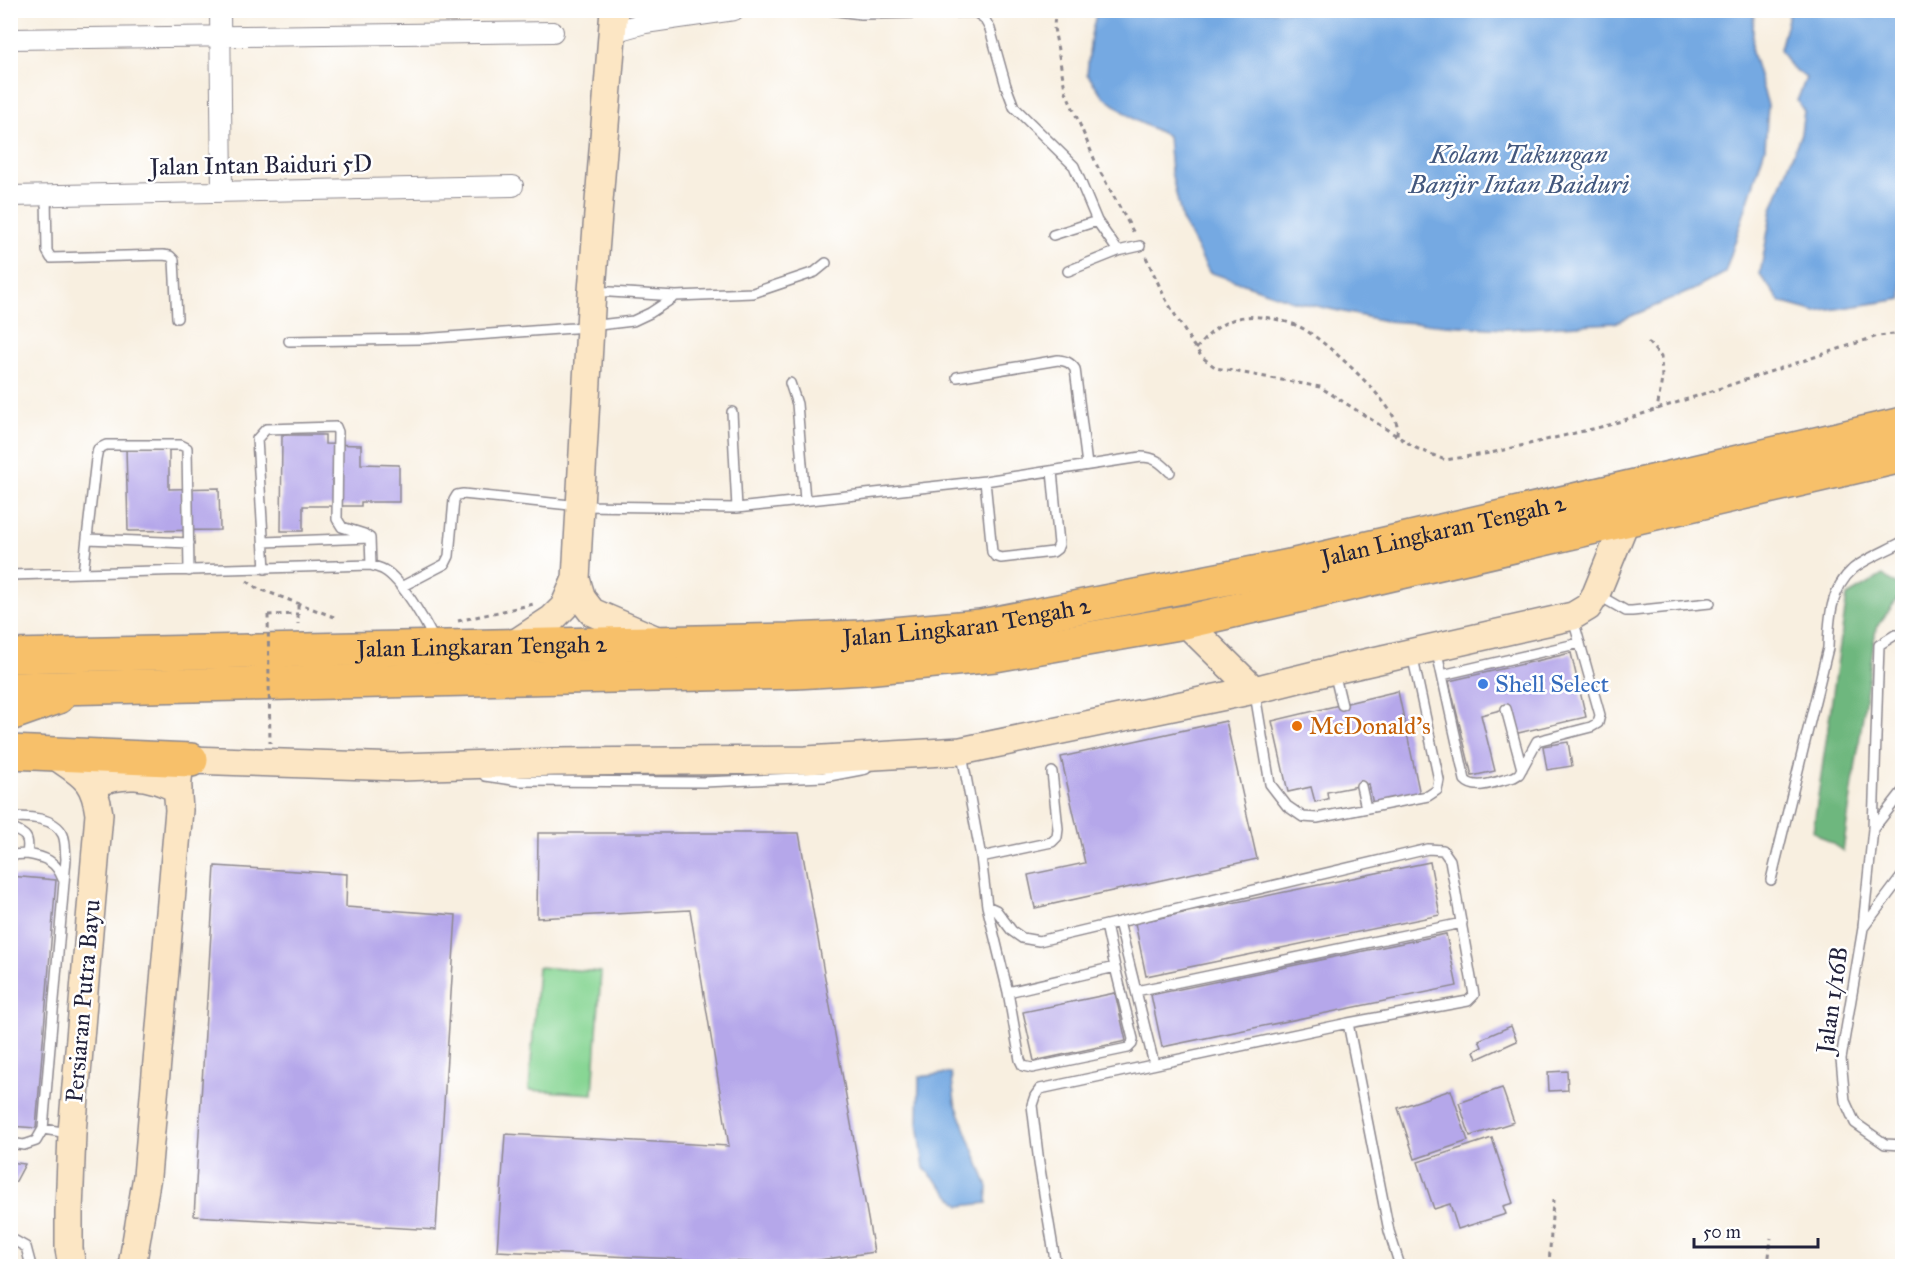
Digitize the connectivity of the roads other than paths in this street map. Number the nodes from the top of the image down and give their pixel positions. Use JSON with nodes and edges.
{"nodes":[{"id":1,"x":220,"y":10,"type":"edge"},
{"id":2,"x":734,"y":10,"type":"edge"},
{"id":3,"x":830,"y":10,"type":"edge"},
{"id":4,"x":614,"y":21,"type":"edge"},
{"id":5,"x":553,"y":32,"type":"dead end"},
{"id":6,"x":221,"y":36,"type":"junction"},
{"id":7,"x":10,"y":39,"type":"edge"},
{"id":8,"x":513,"y":186,"type":"dead end"},
{"id":9,"x":222,"y":192,"type":"junction"},
{"id":10,"x":46,"y":195,"type":"junction"},
{"id":11,"x":10,"y":196,"type":"edge"},
{"id":12,"x":1097,"y":221,"type":"junction"},
{"id":13,"x":1053,"y":235,"type":"dead end"},
{"id":14,"x":1140,"y":246,"type":"road end"},
{"id":15,"x":1118,"y":251,"type":"junction"},
{"id":16,"x":826,"y":263,"type":"dead end"},
{"id":17,"x":1068,"y":271,"type":"dead end"},
{"id":18,"x":592,"y":291,"type":"junction"},
{"id":19,"x":676,"y":296,"type":"junction"},
{"id":20,"x":177,"y":318,"type":"dead end"},
{"id":21,"x":590,"y":325,"type":"junction"},
{"id":22,"x":289,"y":341,"type":"dead end"},
{"id":23,"x":957,"y":377,"type":"dead end"},
{"id":24,"x":790,"y":383,"type":"dead end"},
{"id":25,"x":732,"y":412,"type":"dead end"},
{"id":26,"x":1902,"y":424,"type":"edge"},
{"id":27,"x":1902,"y":456,"type":"edge"},
{"id":28,"x":1087,"y":465,"type":"junction"},
{"id":29,"x":1052,"y":471,"type":"junction"},
{"id":30,"x":1170,"y":472,"type":"dead end"},
{"id":31,"x":985,"y":481,"type":"junction"},
{"id":32,"x":805,"y":500,"type":"junction"},
{"id":33,"x":580,"y":506,"type":"junction"},
{"id":34,"x":736,"y":508,"type":"junction"},
{"id":35,"x":1626,"y":520,"type":"junction"},
{"id":36,"x":370,"y":538,"type":"junction"},
{"id":37,"x":87,"y":539,"type":"junction"},
{"id":38,"x":264,"y":542,"type":"junction"},
{"id":39,"x":1902,"y":542,"type":"edge"},
{"id":40,"x":189,"y":543,"type":"junction"},
{"id":41,"x":371,"y":565,"type":"junction"},
{"id":42,"x":265,"y":569,"type":"junction"},
{"id":43,"x":189,"y":571,"type":"junction"},
{"id":44,"x":83,"y":573,"type":"junction"},
{"id":45,"x":10,"y":575,"type":"edge"},
{"id":46,"x":576,"y":579,"type":"junction"},
{"id":47,"x":400,"y":587,"type":"junction"},
{"id":48,"x":1596,"y":594,"type":"junction"},
{"id":49,"x":1710,"y":603,"type":"dead end"},
{"id":50,"x":1573,"y":616,"type":"junction"},
{"id":51,"x":1185,"y":622,"type":"junction"},
{"id":52,"x":1902,"y":635,"type":"edge"},
{"id":53,"x":664,"y":643,"type":"junction"},
{"id":54,"x":1580,"y":643,"type":"junction"},
{"id":55,"x":511,"y":646,"type":"junction"},
{"id":56,"x":438,"y":647,"type":"junction"},
{"id":57,"x":1424,"y":650,"type":"junction"},
{"id":58,"x":10,"y":656,"type":"edge"},
{"id":59,"x":1334,"y":670,"type":"junction"},
{"id":60,"x":1442,"y":675,"type":"junction"},
{"id":61,"x":82,"y":688,"type":"junction"},
{"id":62,"x":10,"y":689,"type":"edge"},
{"id":63,"x":1254,"y":690,"type":"junction"},
{"id":64,"x":1342,"y":705,"type":"dead end"},
{"id":65,"x":1506,"y":709,"type":"dead end"},
{"id":66,"x":10,"y":714,"type":"edge"},
{"id":67,"x":961,"y":751,"type":"junction"},
{"id":68,"x":10,"y":752,"type":"edge"},
{"id":69,"x":54,"y":755,"type":"junction"},
{"id":70,"x":191,"y":760,"type":"junction"},
{"id":71,"x":1522,"y":769,"type":"junction"},
{"id":72,"x":1052,"y":772,"type":"dead end"},
{"id":73,"x":91,"y":784,"type":"junction"},
{"id":74,"x":1361,"y":786,"type":"dead end"},
{"id":75,"x":178,"y":789,"type":"junction"},
{"id":76,"x":1902,"y":792,"type":"edge"},
{"id":77,"x":1366,"y":808,"type":"junction"},
{"id":78,"x":10,"y":818,"type":"edge"},
{"id":79,"x":10,"y":828,"type":"edge"},
{"id":80,"x":1874,"y":829,"type":"junction"},
{"id":81,"x":27,"y":854,"type":"junction"},
{"id":82,"x":10,"y":855,"type":"edge"},
{"id":83,"x":981,"y":857,"type":"junction"},
{"id":84,"x":1902,"y":876,"type":"edge"},
{"id":85,"x":1771,"y":880,"type":"dead end"},
{"id":86,"x":64,"y":881,"type":"junction"},
{"id":87,"x":987,"y":906,"type":"junction"},
{"id":88,"x":1119,"y":922,"type":"junction"},
{"id":89,"x":1462,"y":923,"type":"junction"},
{"id":90,"x":1106,"y":925,"type":"junction"},
{"id":91,"x":1863,"y":928,"type":"junction"},
{"id":92,"x":1115,"y":967,"type":"junction"},
{"id":93,"x":1136,"y":991,"type":"junction"},
{"id":94,"x":1008,"y":992,"type":"junction"},
{"id":95,"x":1348,"y":1023,"type":"junction"},
{"id":96,"x":1154,"y":1064,"type":"junction"},
{"id":97,"x":43,"y":1129,"type":"junction"},
{"id":98,"x":72,"y":1133,"type":"junction"},
{"id":99,"x":10,"y":1143,"type":"edge"},
{"id":100,"x":1902,"y":1145,"type":"edge"},
{"id":101,"x":10,"y":1238,"type":"edge"},
{"id":102,"x":31,"y":1266,"type":"edge"},
{"id":103,"x":72,"y":1266,"type":"edge"},
{"id":104,"x":132,"y":1266,"type":"edge"},
{"id":105,"x":1056,"y":1266,"type":"edge"},
{"id":106,"x":1400,"y":1266,"type":"edge"}],
"edges":[{"from":1,"to":6,"type":"street"},
{"from":2,"to":4,"type":"street"},
{"from":3,"to":12,"type":"lane"},
{"from":4,"to":18,"type":"street"},
{"from":5,"to":6,"type":"street"},
{"from":6,"to":7,"type":"street"},
{"from":6,"to":9,"type":"street"},
{"from":8,"to":9,"type":"street","name":"Jalan Intan Baiduri 5D"},
{"from":9,"to":10,"type":"street","name":"Jalan Intan Baiduri 5D"},
{"from":10,"to":11,"type":"street","name":"Jalan Intan Baiduri 5D"},
{"from":10,"to":20,"type":"lane"},
{"from":12,"to":13,"type":"lane"},
{"from":12,"to":15,"type":"lane"},
{"from":14,"to":15,"type":"lane"},
{"from":15,"to":17,"type":"lane"},
{"from":16,"to":19,"type":"lane"},
{"from":18,"to":19,"type":"lane"},
{"from":18,"to":21,"type":"street"},
{"from":19,"to":21,"type":"lane"},
{"from":21,"to":22,"type":"lane"},
{"from":21,"to":33,"type":"street"},
{"from":23,"to":28,"type":"lane"},
{"from":24,"to":32,"type":"lane"},
{"from":25,"to":34,"type":"lane"},
{"from":26,"to":53,"type":"highway","name":"Jalan Lingkaran Tengah 2"},
{"from":27,"to":35,"type":"highway","name":"Jalan Lingkaran Tengah 2"},
{"from":28,"to":29,"type":"lane"},
{"from":28,"to":30,"type":"lane"},
{"from":29,"to":31,"type":"lane"},
{"from":29,"to":31,"type":"lane"},
{"from":31,"to":32,"type":"lane"},
{"from":32,"to":34,"type":"lane"},
{"from":33,"to":34,"type":"lane"},
{"from":33,"to":46,"type":"street"},
{"from":33,"to":47,"type":"lane"},
{"from":35,"to":48,"type":"street"},
{"from":35,"to":51,"type":"highway","name":"Jalan Lingkaran Tengah 2"},
{"from":36,"to":38,"type":"lane"},
{"from":36,"to":38,"type":"lane"},
{"from":36,"to":41,"type":"lane"},
{"from":37,"to":40,"type":"lane"},
{"from":37,"to":40,"type":"lane"},
{"from":37,"to":44,"type":"lane"},
{"from":38,"to":42,"type":"lane"},
{"from":39,"to":85,"type":"lane"},
{"from":40,"to":43,"type":"lane"},
{"from":41,"to":42,"type":"lane"},
{"from":41,"to":47,"type":"lane"},
{"from":42,"to":43,"type":"lane"},
{"from":43,"to":44,"type":"lane"},
{"from":44,"to":45,"type":"lane"},
{"from":46,"to":53,"type":"street"},
{"from":46,"to":55,"type":"street"},
{"from":47,"to":56,"type":"lane"},
{"from":48,"to":49,"type":"lane"},
{"from":48,"to":50,"type":"street"},
{"from":50,"to":54,"type":"lane"},
{"from":50,"to":57,"type":"street"},
{"from":51,"to":61,"type":"highway","name":"Jalan Lingkaran Tengah 2"},
{"from":51,"to":63,"type":"street"},
{"from":52,"to":80,"type":"lane"},
{"from":53,"to":55,"type":"highway","name":"Jalan Lingkaran Tengah 2"},
{"from":54,"to":60,"type":"lane"},
{"from":54,"to":71,"type":"lane"},
{"from":55,"to":56,"type":"highway","name":"Jalan Lingkaran Tengah 2"},
{"from":56,"to":58,"type":"highway","name":"Jalan Lingkaran Tengah 2"},
{"from":57,"to":59,"type":"street"},
{"from":57,"to":60,"type":"lane"},
{"from":57,"to":77,"type":"lane"},
{"from":59,"to":63,"type":"street"},
{"from":59,"to":64,"type":"lane"},
{"from":60,"to":71,"type":"lane"},
{"from":61,"to":62,"type":"highway","name":"Jalan Lingkaran Tengah 2"},
{"from":61,"to":66,"type":"highway"},
{"from":63,"to":67,"type":"street"},
{"from":63,"to":77,"type":"lane"},
{"from":65,"to":71,"type":"lane"},
{"from":67,"to":70,"type":"street"},
{"from":67,"to":83,"type":"lane"},
{"from":68,"to":69,"type":"highway"},
{"from":69,"to":70,"type":"highway"},
{"from":69,"to":73,"type":"street"},
{"from":70,"to":75,"type":"street"},
{"from":72,"to":83,"type":"lane"},
{"from":73,"to":75,"type":"street"},
{"from":73,"to":98,"type":"street","name":"Persiaran Putra Bayu"},
{"from":74,"to":77,"type":"lane"},
{"from":75,"to":104,"type":"street"},
{"from":76,"to":80,"type":"lane"},
{"from":78,"to":86,"type":"lane"},
{"from":79,"to":81,"type":"lane"},
{"from":80,"to":91,"type":"lane"},
{"from":81,"to":82,"type":"lane"},
{"from":81,"to":86,"type":"lane"},
{"from":83,"to":87,"type":"lane"},
{"from":84,"to":91,"type":"lane","name":"Jalan 1/16B"},
{"from":86,"to":97,"type":"lane"},
{"from":87,"to":90,"type":"lane"},
{"from":87,"to":94,"type":"lane"},
{"from":88,"to":89,"type":"lane"},
{"from":88,"to":90,"type":"lane"},
{"from":88,"to":93,"type":"lane"},
{"from":89,"to":93,"type":"lane"},
{"from":89,"to":95,"type":"lane"},
{"from":90,"to":92,"type":"lane"},
{"from":91,"to":100,"type":"lane","name":"Jalan 1/16B"},
{"from":92,"to":94,"type":"lane"},
{"from":92,"to":94,"type":"lane"},
{"from":93,"to":96,"type":"lane"},
{"from":95,"to":96,"type":"lane"},
{"from":95,"to":106,"type":"lane"},
{"from":96,"to":105,"type":"lane"},
{"from":97,"to":98,"type":"lane"},
{"from":97,"to":99,"type":"lane"},
{"from":98,"to":103,"type":"street","name":"Persiaran Putra Bayu"},
{"from":101,"to":102,"type":"lane"}]}
